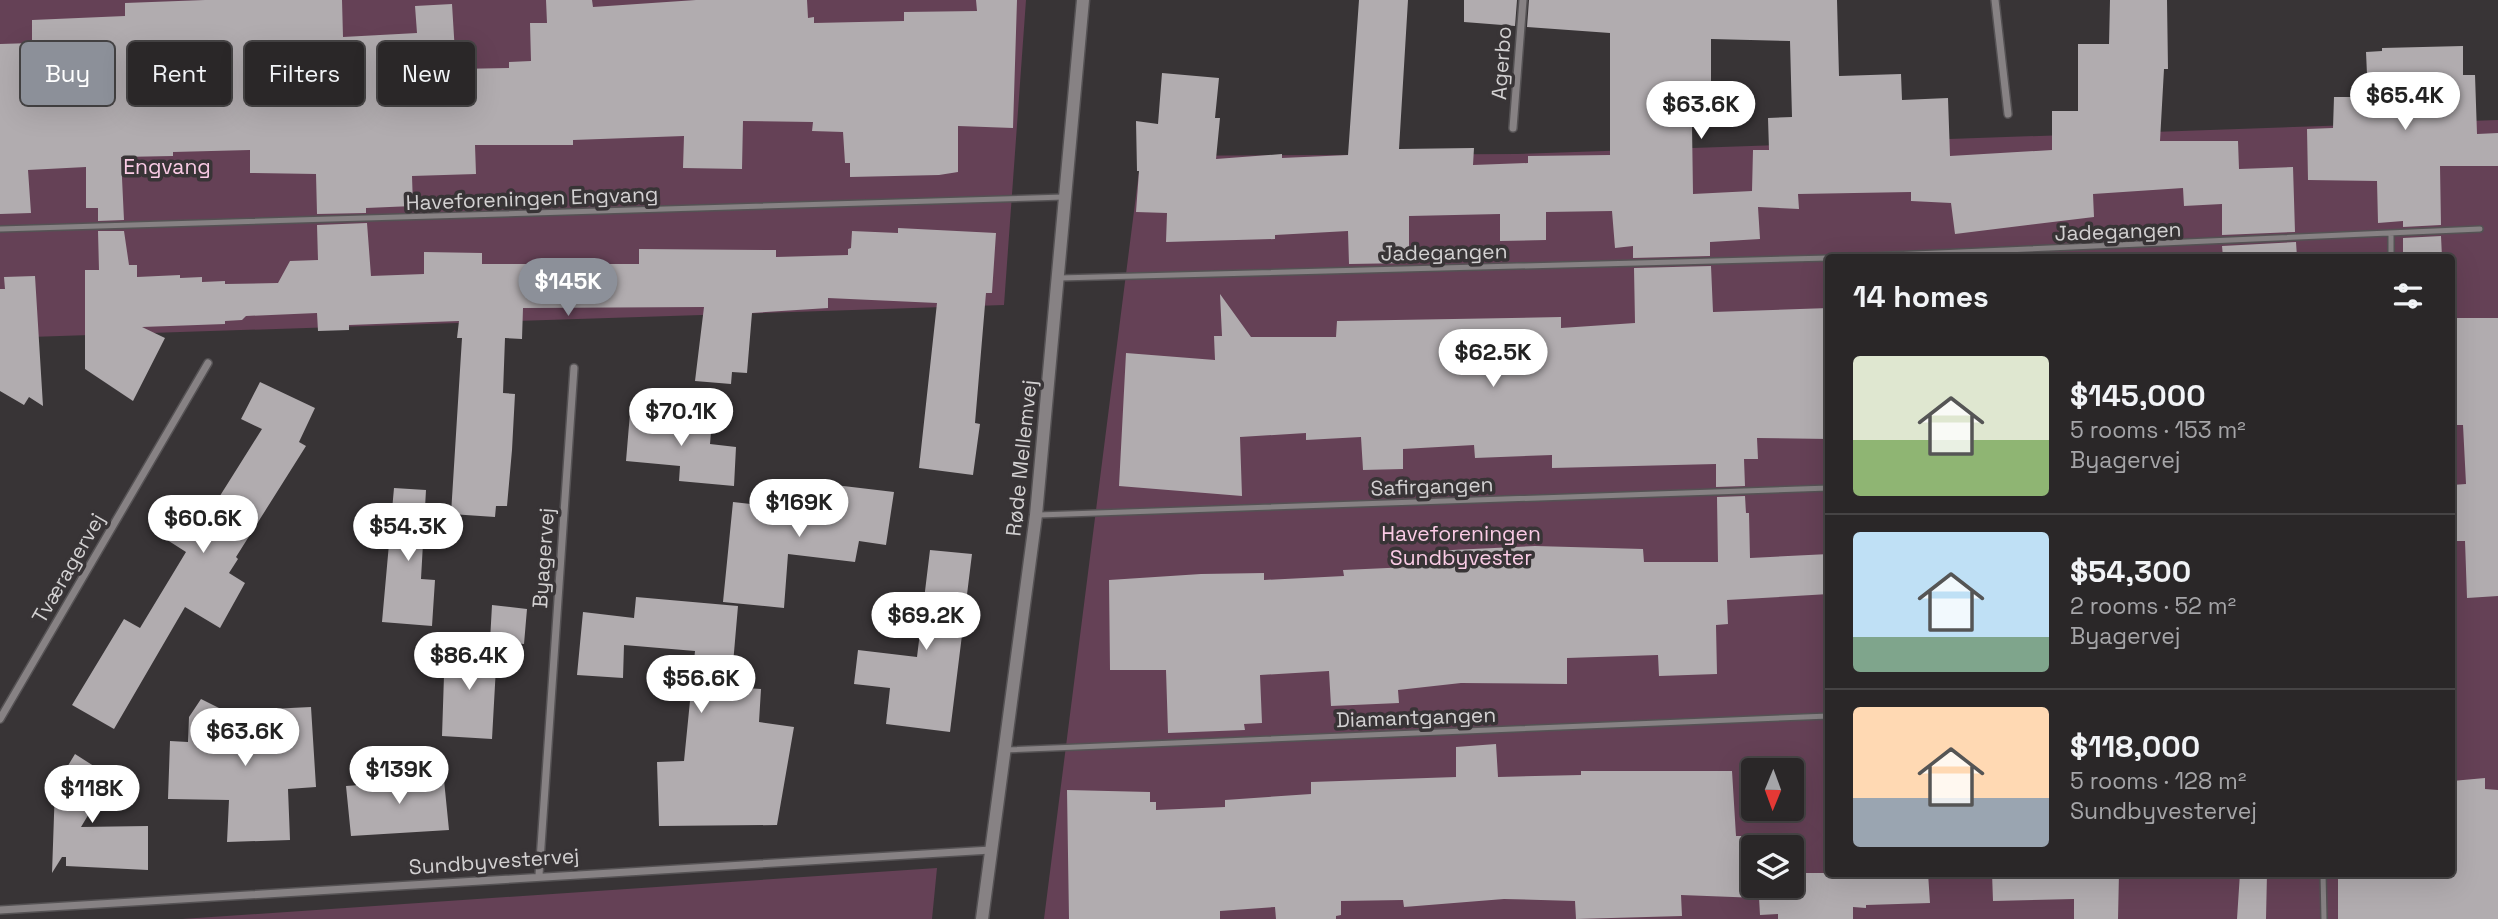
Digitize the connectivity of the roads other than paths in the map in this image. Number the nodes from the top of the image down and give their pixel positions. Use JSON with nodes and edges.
{"nodes":[{"id":1,"x":1083,"y":0,"type":"edge"},
{"id":2,"x":1523,"y":0,"type":"edge"},
{"id":3,"x":1995,"y":0,"type":"edge"},
{"id":4,"x":2008,"y":114,"type":"dead end"},
{"id":5,"x":1513,"y":128,"type":"dead end"},
{"id":6,"x":1065,"y":197,"type":"junction"},
{"id":7,"x":0,"y":229,"type":"edge"},
{"id":8,"x":2480,"y":229,"type":"dead end"},
{"id":9,"x":2391,"y":235,"type":"junction"},
{"id":10,"x":1920,"y":254,"type":"edge"},
{"id":11,"x":2391,"y":254,"type":"edge"},
{"id":12,"x":1825,"y":258,"type":"edge"},
{"id":13,"x":1059,"y":278,"type":"junction"},
{"id":14,"x":208,"y":363,"type":"dead end"},
{"id":15,"x":574,"y":368,"type":"dead end"},
{"id":16,"x":1825,"y":488,"type":"edge"},
{"id":17,"x":1035,"y":515,"type":"junction"},
{"id":18,"x":1825,"y":716,"type":"edge"},
{"id":19,"x":0,"y":719,"type":"edge"},
{"id":20,"x":1004,"y":750,"type":"junction"},
{"id":21,"x":991,"y":850,"type":"junction"},
{"id":22,"x":539,"y":875,"type":"junction"},
{"id":23,"x":2323,"y":877,"type":"edge"},
{"id":24,"x":0,"y":910,"type":"edge"},
{"id":25,"x":982,"y":919,"type":"edge"},
{"id":26,"x":2323,"y":919,"type":"edge"}],
"edges":[{"from":1,"to":6,"type":"street","name":"Røde Mellemvej"},
{"from":2,"to":5,"type":"street","name":"Agerbo"},
{"from":3,"to":4,"type":"street"},
{"from":6,"to":7,"type":"lane","name":"Haveforeningen Engvang"},
{"from":6,"to":13,"type":"street","name":"Røde Mellemvej"},
{"from":8,"to":9,"type":"lane","name":"Jadegangen"},
{"from":9,"to":10,"type":"lane","name":"Jadegangen"},
{"from":9,"to":11,"type":"lane"},
{"from":12,"to":13,"type":"lane","name":"Jadegangen"},
{"from":13,"to":17,"type":"street","name":"Røde Mellemvej"},
{"from":14,"to":19,"type":"street","name":"Tværagervej"},
{"from":15,"to":22,"type":"street","name":"Byagervej"},
{"from":16,"to":17,"type":"lane","name":"Safirgangen"},
{"from":17,"to":20,"type":"street","name":"Røde Mellemvej"},
{"from":18,"to":20,"type":"lane","name":"Diamantgangen"},
{"from":20,"to":21,"type":"street","name":"Røde Mellemvej"},
{"from":21,"to":22,"type":"street","name":"Sundbyvestervej"},
{"from":21,"to":25,"type":"street","name":"Røde Mellemvej"},
{"from":22,"to":24,"type":"street","name":"Sundbyvestervej"},
{"from":23,"to":26,"type":"lane"}]}
